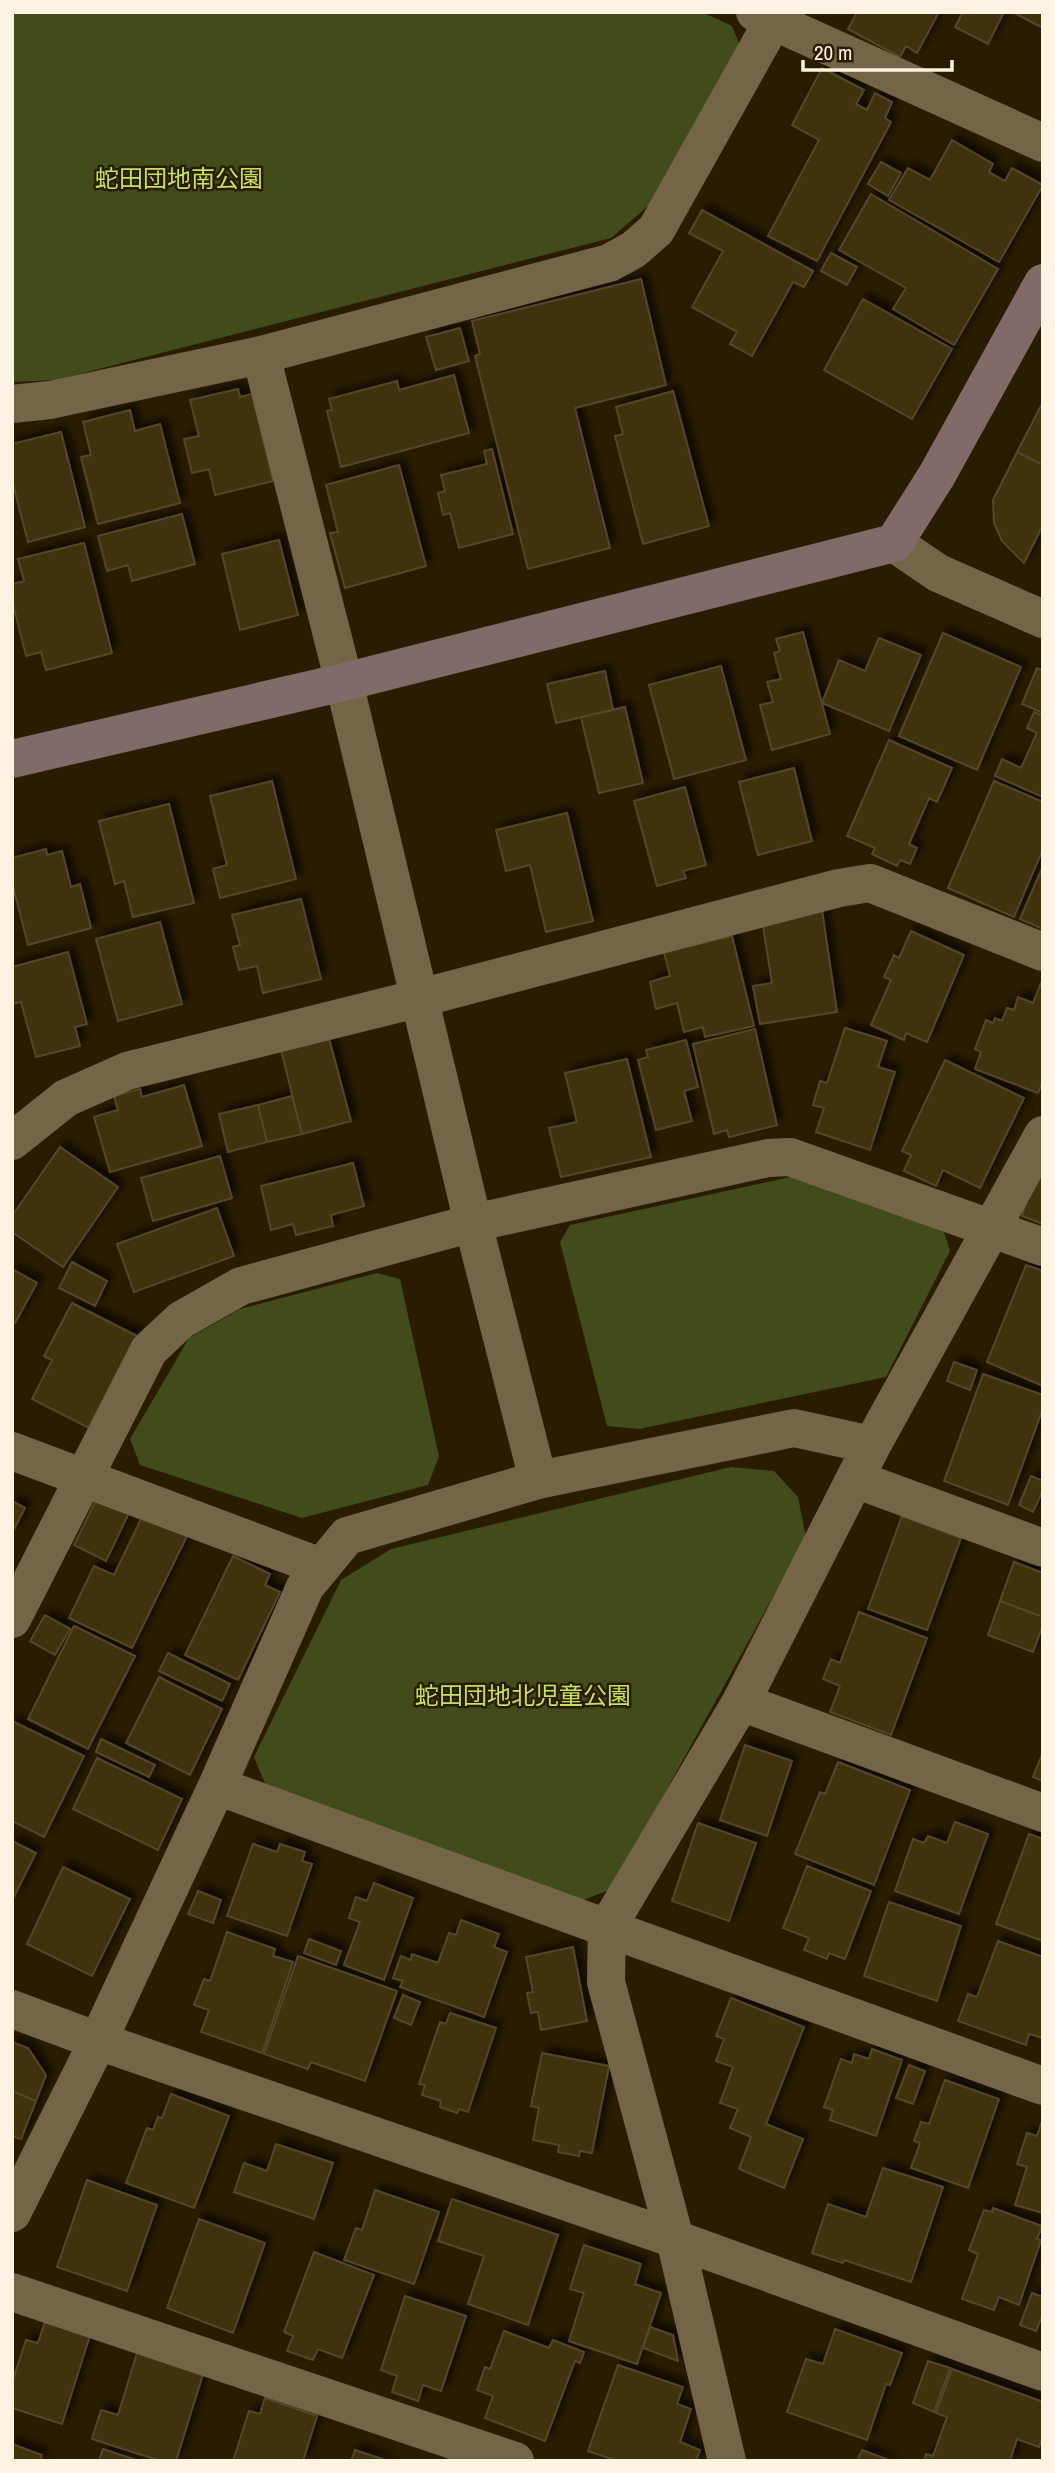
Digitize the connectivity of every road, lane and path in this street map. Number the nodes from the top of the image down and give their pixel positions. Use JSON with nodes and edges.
{"nodes":[{"id":1,"x":768,"y":15,"type":"edge"},
{"id":2,"x":1043,"y":143,"type":"edge"},
{"id":3,"x":1043,"y":283,"type":"edge"},
{"id":4,"x":261,"y":355,"type":"junction"},
{"id":5,"x":12,"y":404,"type":"edge"},
{"id":6,"x":894,"y":543,"type":"junction"},
{"id":7,"x":1043,"y":619,"type":"edge"},
{"id":8,"x":344,"y":682,"type":"junction"},
{"id":9,"x":12,"y":759,"type":"edge"},
{"id":10,"x":1043,"y":952,"type":"edge"},
{"id":11,"x":420,"y":998,"type":"junction"},
{"id":12,"x":1043,"y":1135,"type":"edge"},
{"id":13,"x":12,"y":1141,"type":"edge"},
{"id":14,"x":473,"y":1223,"type":"junction"},
{"id":15,"x":993,"y":1228,"type":"junction"},
{"id":16,"x":1043,"y":1247,"type":"edge"},
{"id":17,"x":872,"y":1445,"type":"junction"},
{"id":18,"x":12,"y":1451,"type":"edge"},
{"id":19,"x":84,"y":1478,"type":"junction"},
{"id":20,"x":855,"y":1479,"type":"junction"},
{"id":21,"x":538,"y":1480,"type":"junction"},
{"id":22,"x":1043,"y":1548,"type":"edge"},
{"id":23,"x":321,"y":1567,"type":"junction"},
{"id":24,"x":12,"y":1619,"type":"edge"},
{"id":25,"x":741,"y":1702,"type":"junction"},
{"id":26,"x":217,"y":1786,"type":"junction"},
{"id":27,"x":1043,"y":1814,"type":"edge"},
{"id":28,"x":607,"y":1928,"type":"junction"},
{"id":29,"x":12,"y":2009,"type":"edge"},
{"id":30,"x":98,"y":2041,"type":"junction"},
{"id":31,"x":1043,"y":2086,"type":"edge"},
{"id":32,"x":12,"y":2213,"type":"edge"},
{"id":33,"x":675,"y":2239,"type":"junction"},
{"id":34,"x":12,"y":2292,"type":"edge"},
{"id":35,"x":1043,"y":2372,"type":"edge"},
{"id":36,"x":515,"y":2461,"type":"edge"},
{"id":37,"x":727,"y":2461,"type":"edge"}],
"edges":[{"from":1,"to":2,"type":"street"},
{"from":1,"to":4,"type":"street"},
{"from":3,"to":6,"type":"street"},
{"from":4,"to":5,"type":"street"},
{"from":4,"to":8,"type":"street"},
{"from":6,"to":7,"type":"street"},
{"from":6,"to":8,"type":"street"},
{"from":8,"to":9,"type":"street"},
{"from":8,"to":11,"type":"street"},
{"from":10,"to":11,"type":"street"},
{"from":11,"to":13,"type":"street"},
{"from":11,"to":14,"type":"street"},
{"from":12,"to":15,"type":"street"},
{"from":14,"to":15,"type":"street"},
{"from":14,"to":19,"type":"street"},
{"from":14,"to":21,"type":"street"},
{"from":15,"to":16,"type":"street"},
{"from":15,"to":17,"type":"street"},
{"from":17,"to":20,"type":"street"},
{"from":17,"to":21,"type":"street"},
{"from":18,"to":19,"type":"street"},
{"from":19,"to":23,"type":"street"},
{"from":19,"to":24,"type":"street"},
{"from":20,"to":22,"type":"street"},
{"from":20,"to":25,"type":"street"},
{"from":21,"to":23,"type":"street"},
{"from":23,"to":26,"type":"street"},
{"from":25,"to":27,"type":"street"},
{"from":25,"to":28,"type":"street"},
{"from":26,"to":28,"type":"street"},
{"from":26,"to":30,"type":"street"},
{"from":28,"to":31,"type":"street"},
{"from":28,"to":33,"type":"street"},
{"from":29,"to":30,"type":"street"},
{"from":30,"to":32,"type":"street"},
{"from":30,"to":33,"type":"street"},
{"from":33,"to":35,"type":"street"},
{"from":33,"to":37,"type":"street"},
{"from":34,"to":36,"type":"street"}]}
